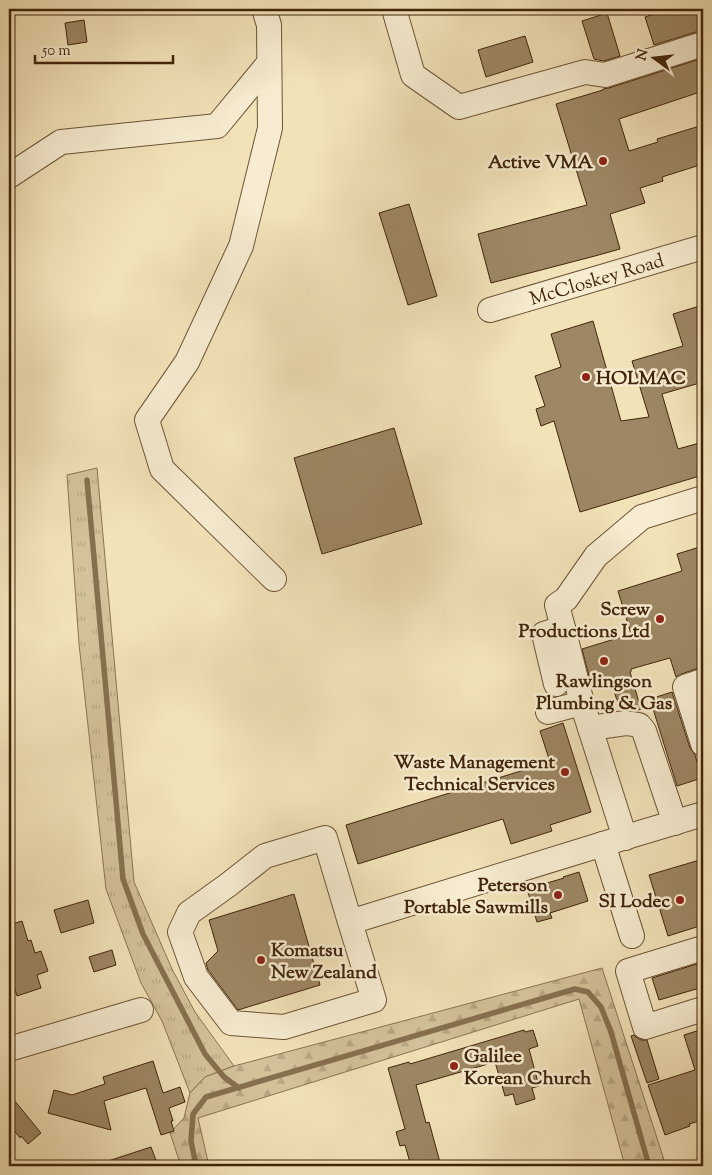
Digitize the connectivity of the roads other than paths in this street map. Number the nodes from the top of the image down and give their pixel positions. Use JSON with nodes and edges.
{"nodes":[{"id":1,"x":264,"y":9,"type":"edge"},
{"id":2,"x":394,"y":9,"type":"edge"},
{"id":3,"x":703,"y":44,"type":"edge"},
{"id":4,"x":269,"y":63,"type":"junction"},
{"id":5,"x":9,"y":176,"type":"edge"},
{"id":6,"x":703,"y":247,"type":"edge"},
{"id":7,"x":490,"y":310,"type":"dead end"},
{"id":8,"x":703,"y":498,"type":"edge"},
{"id":9,"x":274,"y":579,"type":"dead end"},
{"id":10,"x":563,"y":628,"type":"junction"},
{"id":11,"x":703,"y":681,"type":"edge"},
{"id":12,"x":556,"y":684,"type":"dead end"},
{"id":13,"x":582,"y":703,"type":"junction"},
{"id":14,"x":548,"y":712,"type":"dead end"},
{"id":15,"x":590,"y":728,"type":"junction"},
{"id":16,"x":703,"y":743,"type":"edge"},
{"id":17,"x":703,"y":814,"type":"edge"},
{"id":18,"x":675,"y":823,"type":"junction"},
{"id":19,"x":607,"y":843,"type":"junction"},
{"id":20,"x":350,"y":922,"type":"junction"},
{"id":21,"x":632,"y":936,"type":"dead end"},
{"id":22,"x":703,"y":948,"type":"edge"},
{"id":23,"x":703,"y":1009,"type":"edge"},
{"id":24,"x":141,"y":1010,"type":"dead end"},
{"id":25,"x":9,"y":1049,"type":"edge"}],
"edges":[{"from":1,"to":4,"type":"street"},
{"from":2,"to":3,"type":"street"},
{"from":4,"to":5,"type":"street"},
{"from":4,"to":9,"type":"street"},
{"from":6,"to":7,"type":"street","name":"McCloskey Road"},
{"from":8,"to":10,"type":"street"},
{"from":10,"to":12,"type":"street"},
{"from":10,"to":13,"type":"street"},
{"from":11,"to":16,"type":"street"},
{"from":13,"to":14,"type":"street"},
{"from":13,"to":15,"type":"street"},
{"from":15,"to":18,"type":"street"},
{"from":15,"to":19,"type":"street"},
{"from":17,"to":18,"type":"street"},
{"from":18,"to":19,"type":"street"},
{"from":19,"to":20,"type":"street"},
{"from":19,"to":21,"type":"street"},
{"from":20,"to":20,"type":"street"},
{"from":22,"to":23,"type":"street"},
{"from":24,"to":25,"type":"street"}]}
